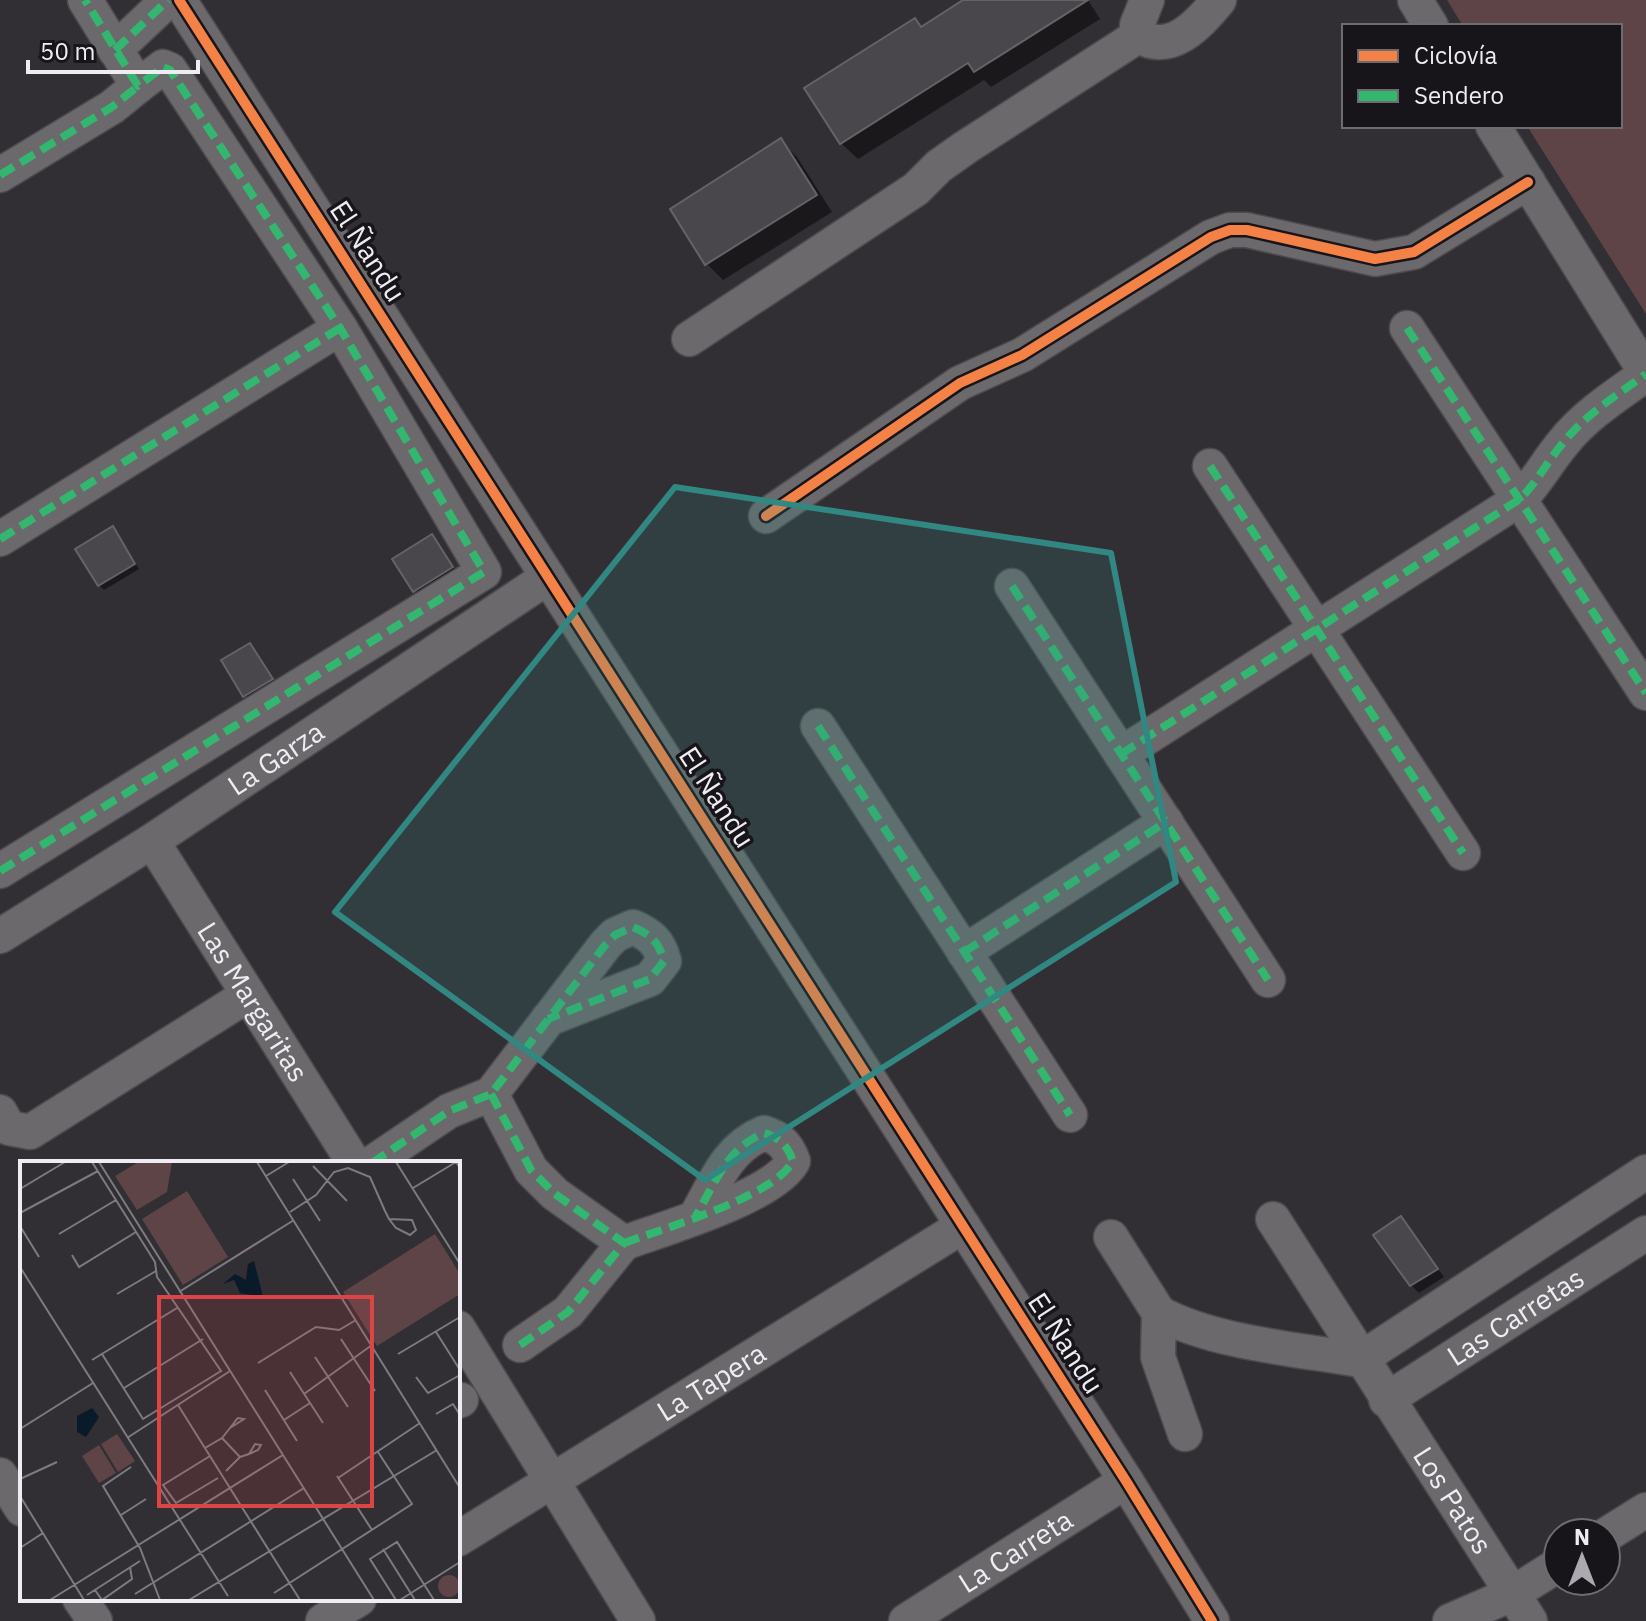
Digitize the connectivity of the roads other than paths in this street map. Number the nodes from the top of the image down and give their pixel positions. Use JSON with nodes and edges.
{"nodes":[{"id":1,"x":168,"y":0,"type":"edge"},
{"id":2,"x":179,"y":0,"type":"edge"},
{"id":3,"x":1147,"y":0,"type":"edge"},
{"id":4,"x":1219,"y":0,"type":"edge"},
{"id":5,"x":1415,"y":0,"type":"edge"},
{"id":6,"x":88,"y":1,"type":"edge"},
{"id":7,"x":1430,"y":24,"type":"edge"},
{"id":8,"x":1138,"y":36,"type":"junction"},
{"id":9,"x":115,"y":50,"type":"junction"},
{"id":10,"x":138,"y":86,"type":"junction"},
{"id":11,"x":1494,"y":128,"type":"edge"},
{"id":12,"x":0,"y":175,"type":"edge"},
{"id":13,"x":1528,"y":182,"type":"junction"},
{"id":14,"x":340,"y":328,"type":"junction"},
{"id":15,"x":1407,"y":328,"type":"dead end"},
{"id":16,"x":689,"y":339,"type":"dead end"},
{"id":17,"x":1646,"y":374,"type":"edge"},
{"id":18,"x":1210,"y":466,"type":"dead end"},
{"id":19,"x":1520,"y":499,"type":"junction"},
{"id":20,"x":766,"y":516,"type":"dead end"},
{"id":21,"x":0,"y":539,"type":"edge"},
{"id":22,"x":548,"y":577,"type":"junction"},
{"id":23,"x":1012,"y":586,"type":"dead end"},
{"id":24,"x":1316,"y":631,"type":"junction"},
{"id":25,"x":1646,"y":693,"type":"edge"},
{"id":26,"x":818,"y":726,"type":"dead end"},
{"id":27,"x":1121,"y":754,"type":"junction"},
{"id":28,"x":1166,"y":822,"type":"junction"},
{"id":29,"x":152,"y":841,"type":"junction"},
{"id":30,"x":1463,"y":853,"type":"dead end"},
{"id":31,"x":0,"y":871,"type":"edge"},
{"id":32,"x":0,"y":936,"type":"edge"},
{"id":33,"x":964,"y":952,"type":"junction"},
{"id":34,"x":1268,"y":980,"type":"dead end"},
{"id":35,"x":248,"y":995,"type":"junction"},
{"id":36,"x":548,"y":1019,"type":"dead end"},
{"id":37,"x":491,"y":1094,"type":"junction"},
{"id":38,"x":0,"y":1112,"type":"edge"},
{"id":39,"x":1070,"y":1115,"type":"dead end"},
{"id":40,"x":353,"y":1161,"type":"edge"},
{"id":41,"x":375,"y":1161,"type":"edge"},
{"id":42,"x":1646,"y":1172,"type":"edge"},
{"id":43,"x":696,"y":1216,"type":"dead end"},
{"id":44,"x":1273,"y":1219,"type":"dead end"},
{"id":45,"x":963,"y":1226,"type":"junction"},
{"id":46,"x":1646,"y":1233,"type":"edge"},
{"id":47,"x":1111,"y":1237,"type":"dead end"},
{"id":48,"x":624,"y":1243,"type":"junction"},
{"id":49,"x":1159,"y":1313,"type":"junction"},
{"id":50,"x":460,"y":1331,"type":"edge"},
{"id":51,"x":520,"y":1345,"type":"dead end"},
{"id":52,"x":1373,"y":1380,"type":"junction"},
{"id":53,"x":1185,"y":1434,"type":"dead end"},
{"id":54,"x":0,"y":1475,"type":"edge"},
{"id":55,"x":554,"y":1481,"type":"junction"},
{"id":56,"x":1126,"y":1481,"type":"junction"},
{"id":57,"x":20,"y":1506,"type":"edge"},
{"id":58,"x":1646,"y":1510,"type":"edge"},
{"id":59,"x":1622,"y":1525,"type":"edge"},
{"id":60,"x":460,"y":1538,"type":"edge"},
{"id":61,"x":1542,"y":1583,"type":"edge"},
{"id":62,"x":81,"y":1601,"type":"edge"},
{"id":63,"x":356,"y":1601,"type":"edge"},
{"id":64,"x":1521,"y":1607,"type":"edge"},
{"id":65,"x":95,"y":1621,"type":"edge"},
{"id":66,"x":323,"y":1621,"type":"edge"},
{"id":67,"x":638,"y":1621,"type":"edge"},
{"id":68,"x":906,"y":1621,"type":"edge"},
{"id":69,"x":1212,"y":1621,"type":"edge"},
{"id":70,"x":1450,"y":1621,"type":"edge"}],
"edges":[{"from":1,"to":9,"type":"street"},
{"from":2,"to":22,"type":"street","name":"El Ñandu"},
{"from":3,"to":8,"type":"street"},
{"from":4,"to":8,"type":"street"},
{"from":5,"to":7,"type":"street"},
{"from":6,"to":9,"type":"street"},
{"from":8,"to":16,"type":"street"},
{"from":9,"to":10,"type":"street"},
{"from":10,"to":12,"type":"street"},
{"from":10,"to":14,"type":"street"},
{"from":11,"to":13,"type":"street"},
{"from":13,"to":17,"type":"street"},
{"from":13,"to":20,"type":"street"},
{"from":14,"to":21,"type":"street"},
{"from":14,"to":31,"type":"street"},
{"from":15,"to":19,"type":"street"},
{"from":17,"to":19,"type":"street"},
{"from":18,"to":24,"type":"street"},
{"from":19,"to":24,"type":"street"},
{"from":19,"to":25,"type":"street"},
{"from":22,"to":29,"type":"street","name":"La Garza"},
{"from":22,"to":45,"type":"street","name":"El Ñandu"},
{"from":23,"to":27,"type":"street"},
{"from":24,"to":27,"type":"street"},
{"from":24,"to":30,"type":"street"},
{"from":26,"to":33,"type":"street"},
{"from":27,"to":28,"type":"street"},
{"from":28,"to":33,"type":"street"},
{"from":28,"to":34,"type":"street"},
{"from":29,"to":32,"type":"street","name":"La Garza"},
{"from":29,"to":35,"type":"street","name":"Las Margaritas"},
{"from":33,"to":39,"type":"street"},
{"from":35,"to":38,"type":"street"},
{"from":35,"to":40,"type":"street","name":"Las Margaritas"},
{"from":36,"to":37,"type":"street"},
{"from":37,"to":41,"type":"street"},
{"from":37,"to":48,"type":"street"},
{"from":42,"to":52,"type":"street"},
{"from":43,"to":48,"type":"street"},
{"from":44,"to":52,"type":"street","name":"Los Patos"},
{"from":45,"to":55,"type":"street","name":"La Tapera"},
{"from":45,"to":56,"type":"street","name":"El Ñandu"},
{"from":46,"to":52,"type":"street","name":"Las Carretas"},
{"from":47,"to":49,"type":"street"},
{"from":48,"to":51,"type":"street"},
{"from":49,"to":52,"type":"street"},
{"from":49,"to":53,"type":"street"},
{"from":50,"to":55,"type":"street"},
{"from":52,"to":64,"type":"street","name":"Los Patos"},
{"from":54,"to":57,"type":"street"},
{"from":55,"to":60,"type":"street","name":"La Tapera"},
{"from":55,"to":67,"type":"street"},
{"from":56,"to":68,"type":"street","name":"La Carreta"},
{"from":56,"to":69,"type":"street","name":"El Ñandu"},
{"from":58,"to":59,"type":"street"},
{"from":61,"to":64,"type":"street"},
{"from":62,"to":65,"type":"street"},
{"from":63,"to":66,"type":"street"},
{"from":64,"to":70,"type":"street"}]}
